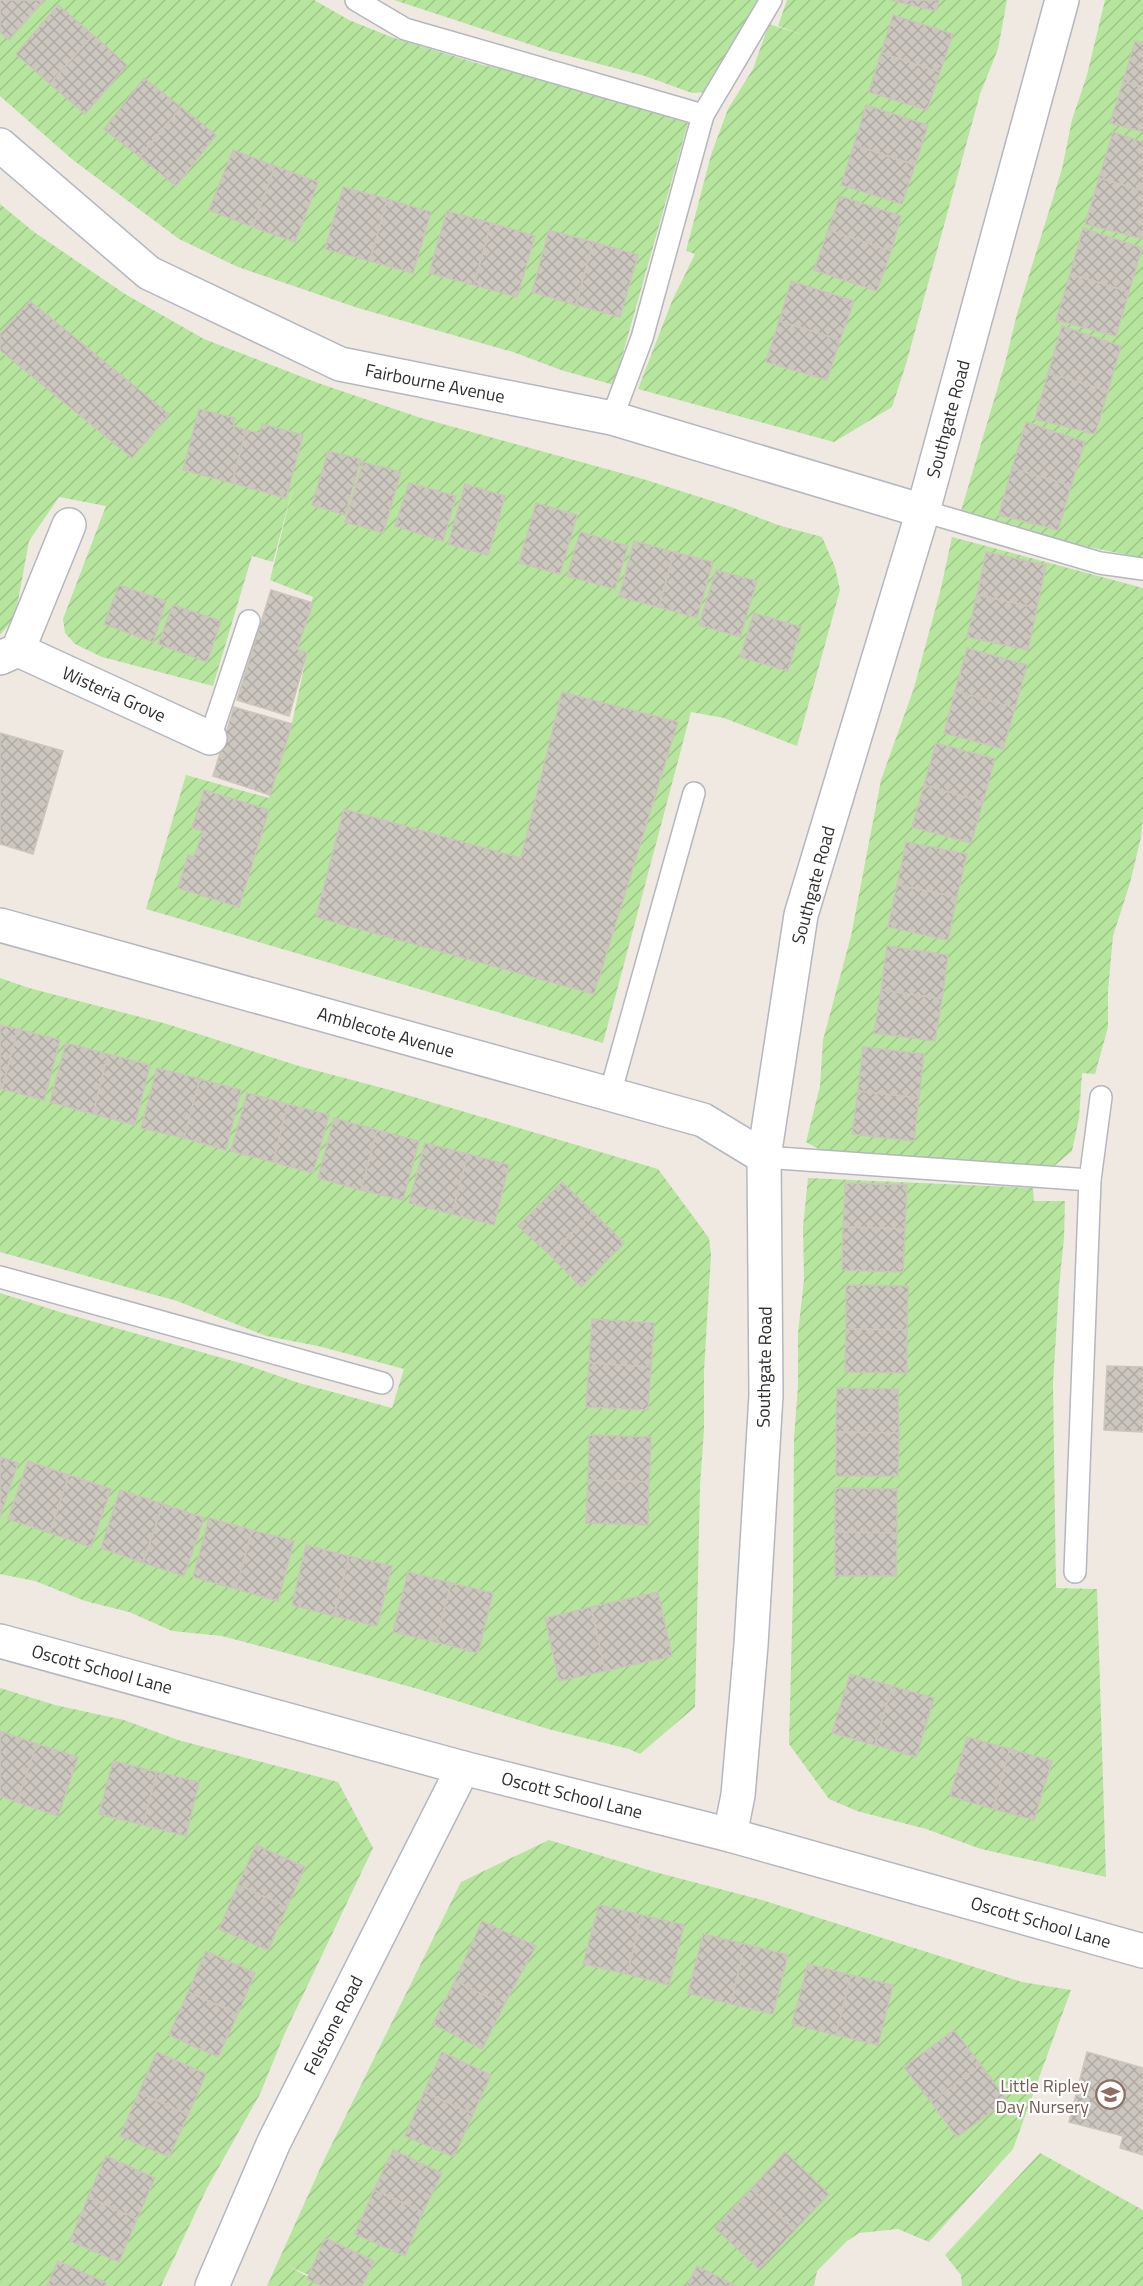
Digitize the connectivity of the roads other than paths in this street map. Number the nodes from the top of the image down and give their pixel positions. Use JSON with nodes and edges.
{"nodes":[{"id":1,"x":356,"y":0,"type":"edge"},
{"id":2,"x":771,"y":0,"type":"edge"},
{"id":3,"x":1062,"y":0,"type":"edge"},
{"id":4,"x":703,"y":115,"type":"junction"},
{"id":5,"x":0,"y":145,"type":"edge"},
{"id":6,"x":612,"y":418,"type":"junction"},
{"id":7,"x":923,"y":511,"type":"junction"},
{"id":8,"x":69,"y":525,"type":"dead end"},
{"id":9,"x":1143,"y":568,"type":"edge"},
{"id":10,"x":249,"y":621,"type":"dead end"},
{"id":11,"x":9,"y":654,"type":"edge"},
{"id":12,"x":210,"y":738,"type":"joint"},
{"id":13,"x":694,"y":794,"type":"dead end"},
{"id":14,"x":0,"y":925,"type":"edge"},
{"id":15,"x":610,"y":1094,"type":"junction"},
{"id":16,"x":1101,"y":1097,"type":"dead end"},
{"id":17,"x":764,"y":1157,"type":"junction"},
{"id":18,"x":1090,"y":1180,"type":"junction"},
{"id":19,"x":0,"y":1277,"type":"edge"},
{"id":20,"x":382,"y":1383,"type":"dead end"},
{"id":21,"x":1075,"y":1572,"type":"dead end"},
{"id":22,"x":0,"y":1641,"type":"edge"},
{"id":23,"x":463,"y":1768,"type":"junction"},
{"id":24,"x":730,"y":1835,"type":"junction"},
{"id":25,"x":1143,"y":1951,"type":"edge"},
{"id":26,"x":212,"y":2286,"type":"edge"}],
"edges":[{"from":1,"to":4,"type":"lane"},
{"from":2,"to":4,"type":"lane"},
{"from":3,"to":7,"type":"street","name":"Southgate Road"},
{"from":4,"to":6,"type":"lane"},
{"from":5,"to":6,"type":"street","name":"Fairbourne Avenue"},
{"from":6,"to":7,"type":"street","name":"Fairbourne Avenue"},
{"from":7,"to":9,"type":"lane"},
{"from":7,"to":17,"type":"street","name":"Southgate Road"},
{"from":8,"to":11,"type":"street","name":"Wisteria Grove"},
{"from":10,"to":12,"type":"lane"},
{"from":11,"to":12,"type":"street","name":"Wisteria Grove"},
{"from":13,"to":15,"type":"lane"},
{"from":14,"to":15,"type":"street","name":"Amblecote Avenue"},
{"from":15,"to":17,"type":"street","name":"Amblecote Avenue"},
{"from":16,"to":18,"type":"lane"},
{"from":17,"to":18,"type":"lane"},
{"from":17,"to":24,"type":"street","name":"Southgate Road"},
{"from":18,"to":21,"type":"lane"},
{"from":19,"to":20,"type":"lane"},
{"from":22,"to":23,"type":"street","name":"Oscott School Lane"},
{"from":23,"to":24,"type":"street","name":"Oscott School Lane"},
{"from":23,"to":26,"type":"street","name":"Felstone Road"},
{"from":24,"to":25,"type":"street","name":"Oscott School Lane"}]}
